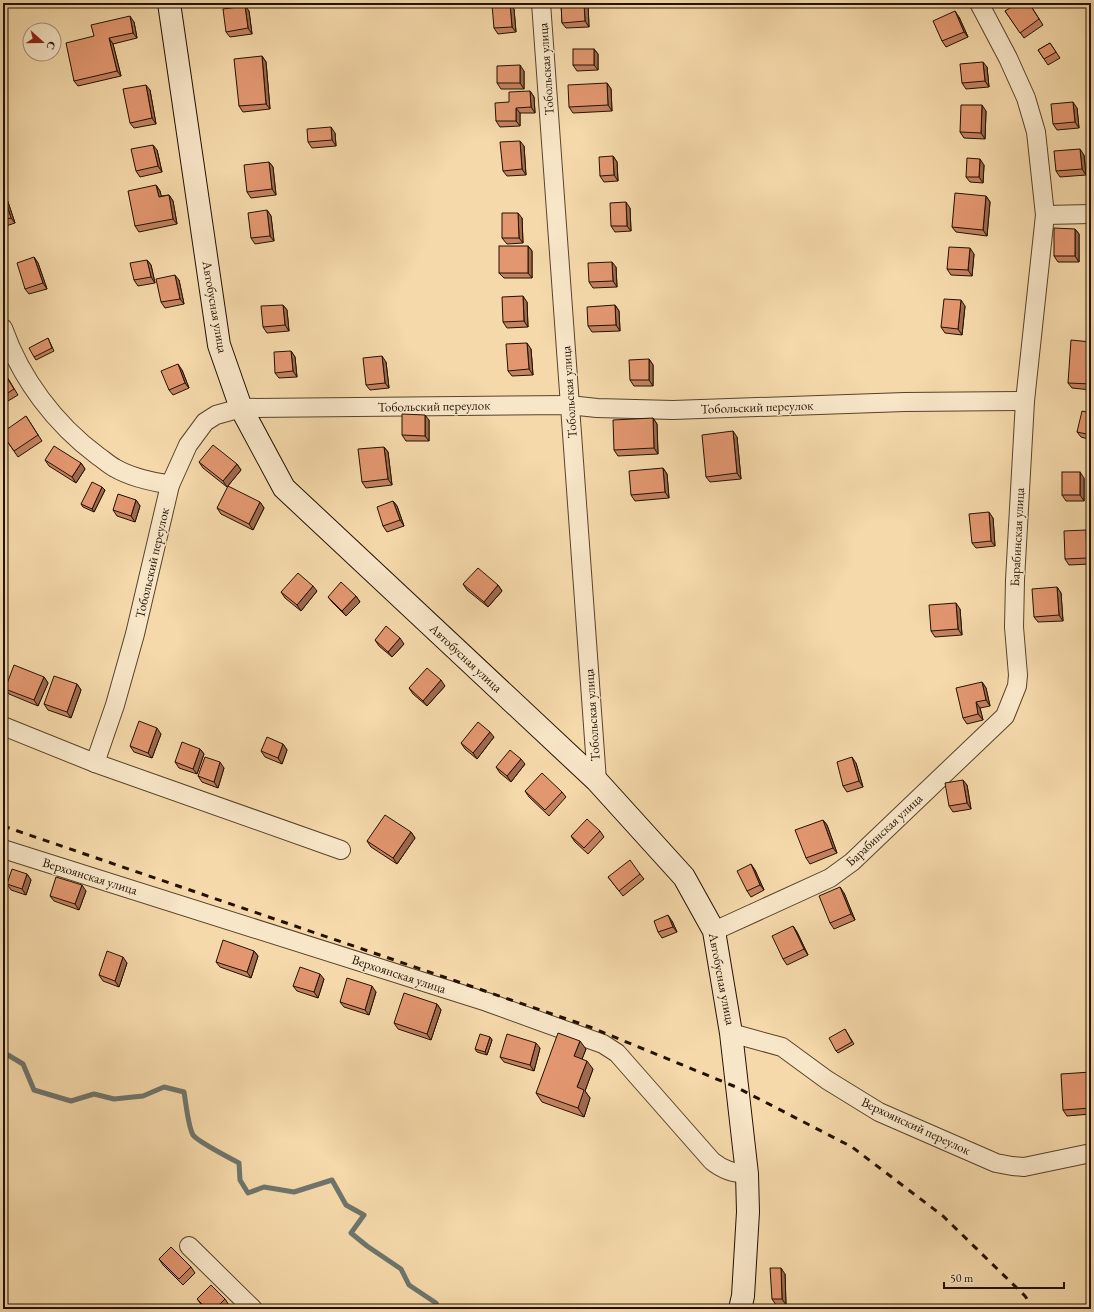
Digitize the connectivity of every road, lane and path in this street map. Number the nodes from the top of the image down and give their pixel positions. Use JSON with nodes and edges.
{"nodes":[{"id":1,"x":169,"y":3,"type":"edge"},
{"id":2,"x":541,"y":3,"type":"edge"},
{"id":3,"x":979,"y":3,"type":"edge"},
{"id":4,"x":1091,"y":214,"type":"edge"},
{"id":5,"x":1045,"y":215,"type":"junction"},
{"id":6,"x":3,"y":328,"type":"edge"},
{"id":7,"x":1025,"y":401,"type":"junction"},
{"id":8,"x":570,"y":405,"type":"junction"},
{"id":9,"x":241,"y":408,"type":"junction"},
{"id":10,"x":170,"y":485,"type":"junction"},
{"id":11,"x":3,"y":726,"type":"edge"},
{"id":12,"x":95,"y":763,"type":"junction"},
{"id":13,"x":597,"y":782,"type":"junction"},
{"id":14,"x":3,"y":849,"type":"edge"},
{"id":15,"x":342,"y":850,"type":"dead end"},
{"id":16,"x":714,"y":931,"type":"junction"},
{"id":17,"x":732,"y":1033,"type":"junction"},
{"id":18,"x":1091,"y":1153,"type":"edge"},
{"id":19,"x":747,"y":1174,"type":"junction"},
{"id":20,"x":189,"y":1246,"type":"dead end"},
{"id":21,"x":253,"y":1309,"type":"edge"},
{"id":22,"x":740,"y":1309,"type":"edge"}],
"edges":[{"from":1,"to":9,"type":"street","name":"Автобусная улица"},
{"from":2,"to":8,"type":"street","name":"Тобольская улица"},
{"from":3,"to":5,"type":"street","name":"Барабинская улица"},
{"from":4,"to":5,"type":"street"},
{"from":5,"to":7,"type":"street","name":"Барабинская улица"},
{"from":6,"to":10,"type":"street"},
{"from":7,"to":8,"type":"street","name":"Тобольский переулок"},
{"from":7,"to":16,"type":"street","name":"Барабинская улица"},
{"from":8,"to":9,"type":"street","name":"Тобольский переулок"},
{"from":8,"to":13,"type":"street","name":"Тобольская улица"},
{"from":9,"to":10,"type":"street","name":"Тобольский переулок"},
{"from":9,"to":13,"type":"street","name":"Автобусная улица"},
{"from":10,"to":12,"type":"street","name":"Тобольский переулок"},
{"from":11,"to":12,"type":"street"},
{"from":12,"to":15,"type":"street"},
{"from":13,"to":16,"type":"street","name":"Автобусная улица"},
{"from":14,"to":19,"type":"street","name":"Верхоянская улица"},
{"from":16,"to":17,"type":"street","name":"Автобусная улица"},
{"from":17,"to":18,"type":"street","name":"Верхоянский переулок"},
{"from":17,"to":19,"type":"street","name":"Автобусная улица"},
{"from":19,"to":22,"type":"street","name":"Автобусная улица"},
{"from":20,"to":21,"type":"street"}]}
